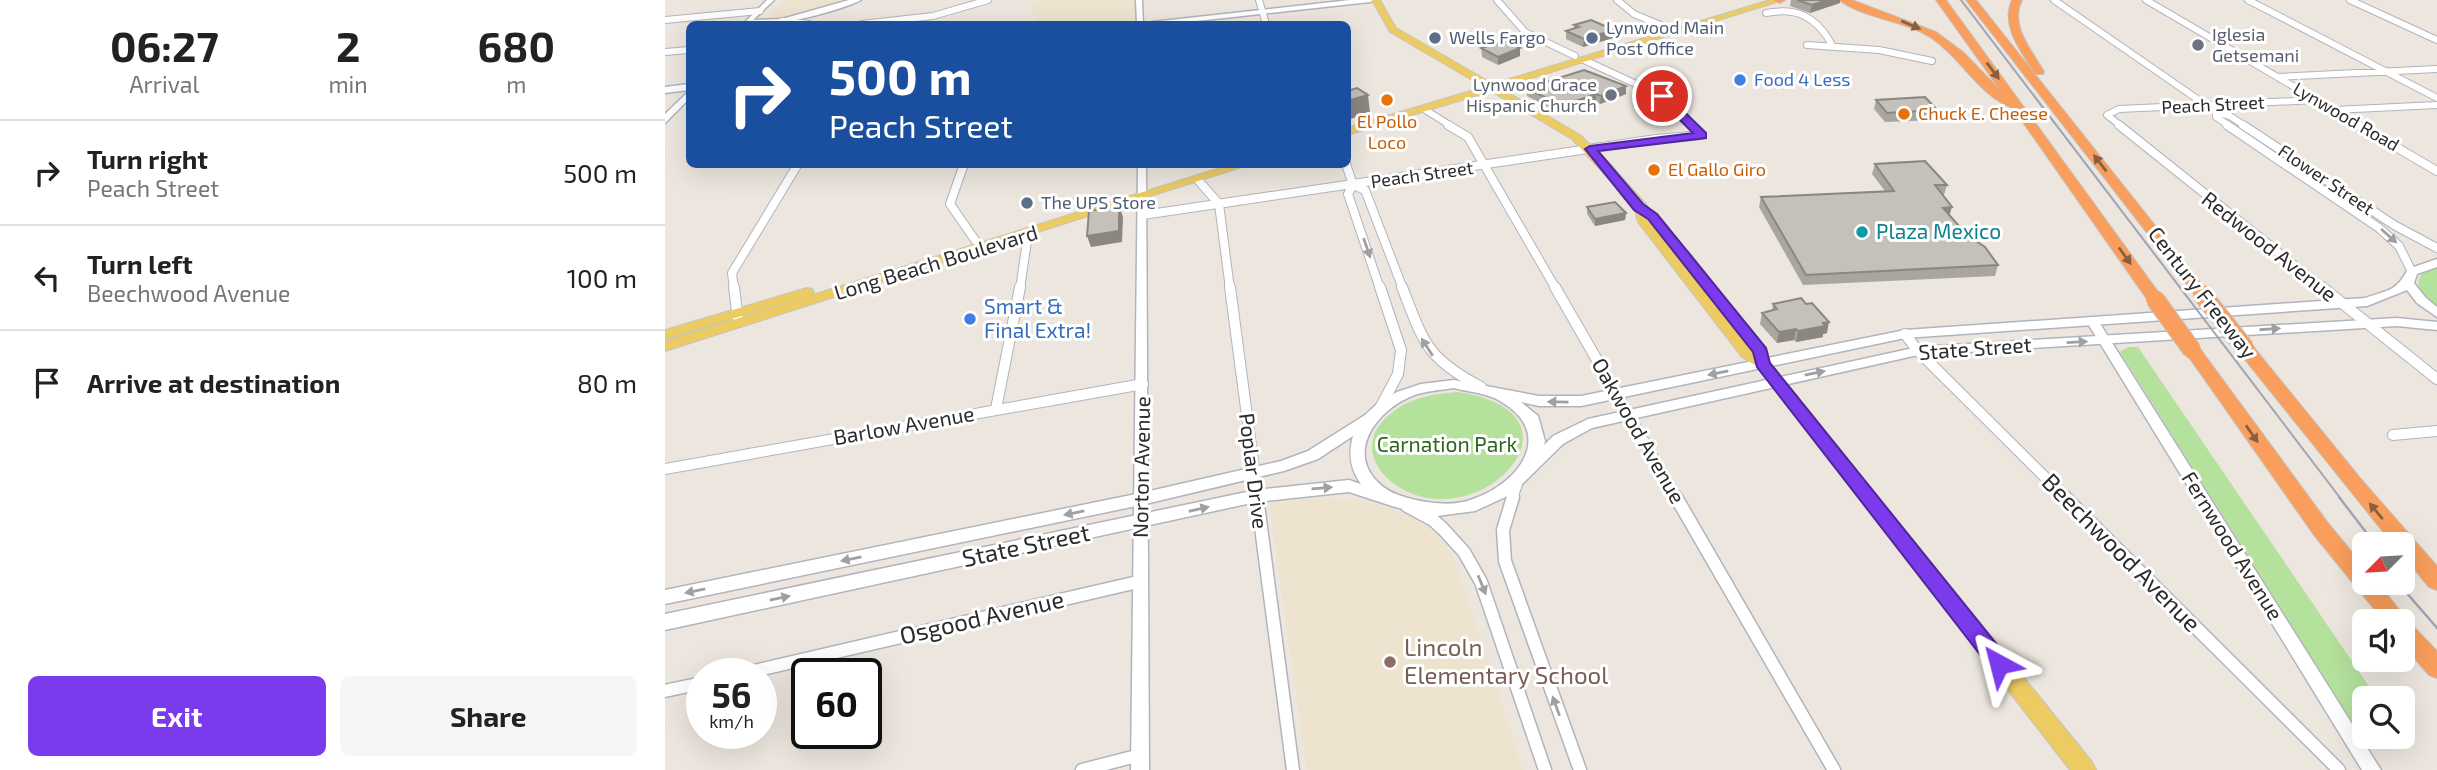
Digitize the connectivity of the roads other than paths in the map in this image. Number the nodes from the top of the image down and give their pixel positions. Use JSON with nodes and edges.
{"nodes":[{"id":1,"x":771,"y":0,"type":"edge"},
{"id":2,"x":988,"y":0,"type":"edge"},
{"id":3,"x":1139,"y":0,"type":"edge"},
{"id":4,"x":1259,"y":0,"type":"edge"},
{"id":5,"x":1370,"y":0,"type":"edge"},
{"id":6,"x":1376,"y":0,"type":"edge"},
{"id":7,"x":1497,"y":0,"type":"edge"},
{"id":8,"x":1617,"y":0,"type":"edge"},
{"id":9,"x":1754,"y":0,"type":"edge"},
{"id":10,"x":1779,"y":0,"type":"edge"},
{"id":11,"x":1844,"y":0,"type":"edge"},
{"id":12,"x":1929,"y":0,"type":"edge"},
{"id":13,"x":1941,"y":0,"type":"edge"},
{"id":14,"x":1971,"y":0,"type":"edge"},
{"id":15,"x":2017,"y":0,"type":"edge"},
{"id":16,"x":2054,"y":0,"type":"edge"},
{"id":17,"x":2146,"y":0,"type":"edge"},
{"id":18,"x":2248,"y":0,"type":"edge"},
{"id":19,"x":2350,"y":0,"type":"edge"},
{"id":20,"x":853,"y":1,"type":"edge"},
{"id":21,"x":760,"y":11,"type":"junction"},
{"id":22,"x":1263,"y":12,"type":"junction"},
{"id":23,"x":1766,"y":13,"type":"dead end"},
{"id":24,"x":1952,"y":17,"type":"junction"},
{"id":25,"x":665,"y":20,"type":"edge"},
{"id":26,"x":752,"y":21,"type":"edge"},
{"id":27,"x":791,"y":21,"type":"edge"},
{"id":28,"x":889,"y":21,"type":"edge"},
{"id":29,"x":1140,"y":21,"type":"edge"},
{"id":30,"x":1180,"y":21,"type":"edge"},
{"id":31,"x":1265,"y":21,"type":"edge"},
{"id":32,"x":1672,"y":30,"type":"junction"},
{"id":33,"x":2437,"y":40,"type":"edge"},
{"id":34,"x":1807,"y":45,"type":"dead end"},
{"id":35,"x":1832,"y":45,"type":"junction"},
{"id":36,"x":686,"y":50,"type":"edge"},
{"id":37,"x":665,"y":52,"type":"edge"},
{"id":38,"x":1579,"y":58,"type":"junction"},
{"id":39,"x":1932,"y":61,"type":"dead end"},
{"id":40,"x":2437,"y":69,"type":"edge"},
{"id":41,"x":2386,"y":71,"type":"junction"},
{"id":42,"x":2277,"y":77,"type":"junction"},
{"id":43,"x":1482,"y":84,"type":"junction"},
{"id":44,"x":2040,"y":86,"type":"junction"},
{"id":45,"x":686,"y":87,"type":"edge"},
{"id":46,"x":665,"y":90,"type":"edge"},
{"id":47,"x":686,"y":97,"type":"edge"},
{"id":48,"x":2437,"y":98,"type":"edge"},
{"id":49,"x":2317,"y":100,"type":"junction"},
{"id":50,"x":2207,"y":105,"type":"junction"},
{"id":51,"x":2437,"y":105,"type":"edge"},
{"id":52,"x":2018,"y":108,"type":"junction"},
{"id":53,"x":1424,"y":109,"type":"junction"},
{"id":54,"x":2333,"y":110,"type":"junction"},
{"id":55,"x":2109,"y":112,"type":"joint"},
{"id":56,"x":2216,"y":112,"type":"junction"},
{"id":57,"x":665,"y":120,"type":"edge"},
{"id":58,"x":1351,"y":123,"type":"edge"},
{"id":59,"x":1351,"y":131,"type":"edge"},
{"id":60,"x":1590,"y":149,"type":"junction"},
{"id":61,"x":1484,"y":166,"type":"junction"},
{"id":62,"x":796,"y":168,"type":"edge"},
{"id":63,"x":963,"y":168,"type":"edge"},
{"id":64,"x":1142,"y":168,"type":"edge"},
{"id":65,"x":1206,"y":168,"type":"edge"},
{"id":66,"x":1234,"y":168,"type":"edge"},
{"id":67,"x":1347,"y":168,"type":"edge"},
{"id":68,"x":2437,"y":171,"type":"edge"},
{"id":69,"x":2325,"y":179,"type":"junction"},
{"id":70,"x":1198,"y":180,"type":"junction"},
{"id":71,"x":2309,"y":180,"type":"junction"},
{"id":72,"x":1353,"y":185,"type":"junction"},
{"id":73,"x":1142,"y":192,"type":"junction"},
{"id":74,"x":1219,"y":204,"type":"junction"},
{"id":75,"x":1077,"y":208,"type":"junction"},
{"id":76,"x":1143,"y":215,"type":"junction"},
{"id":77,"x":1028,"y":234,"type":"junction"},
{"id":78,"x":975,"y":240,"type":"junction"},
{"id":79,"x":2437,"y":248,"type":"edge"},
{"id":80,"x":2437,"y":263,"type":"edge"},
{"id":81,"x":926,"y":266,"type":"junction"},
{"id":82,"x":2410,"y":277,"type":"junction"},
{"id":83,"x":2342,"y":304,"type":"junction"},
{"id":84,"x":2437,"y":313,"type":"edge"},
{"id":85,"x":737,"y":319,"type":"junction"},
{"id":86,"x":2093,"y":322,"type":"junction"},
{"id":87,"x":2367,"y":323,"type":"junction"},
{"id":88,"x":2437,"y":326,"type":"edge"},
{"id":89,"x":1905,"y":334,"type":"junction"},
{"id":90,"x":665,"y":335,"type":"edge"},
{"id":91,"x":2105,"y":340,"type":"junction"},
{"id":92,"x":665,"y":346,"type":"edge"},
{"id":93,"x":1919,"y":351,"type":"junction"},
{"id":94,"x":1763,"y":364,"type":"junction"},
{"id":95,"x":2437,"y":379,"type":"edge"},
{"id":96,"x":1777,"y":382,"type":"junction"},
{"id":97,"x":1143,"y":384,"type":"junction"},
{"id":98,"x":1481,"y":387,"type":"junction"},
{"id":99,"x":1499,"y":393,"type":"junction"},
{"id":100,"x":1616,"y":395,"type":"junction"},
{"id":101,"x":996,"y":409,"type":"junction"},
{"id":102,"x":1374,"y":413,"type":"junction"},
{"id":103,"x":1627,"y":413,"type":"junction"},
{"id":104,"x":2437,"y":431,"type":"edge"},
{"id":105,"x":2393,"y":435,"type":"dead end"},
{"id":106,"x":1533,"y":464,"type":"junction"},
{"id":107,"x":665,"y":469,"type":"edge"},
{"id":108,"x":1253,"y":473,"type":"junction"},
{"id":109,"x":1517,"y":484,"type":"junction"},
{"id":110,"x":1256,"y":496,"type":"junction"},
{"id":111,"x":1387,"y":498,"type":"junction"},
{"id":112,"x":1141,"y":499,"type":"junction"},
{"id":113,"x":1405,"y":505,"type":"junction"},
{"id":114,"x":1141,"y":522,"type":"junction"},
{"id":115,"x":2352,"y":566,"type":"edge"},
{"id":116,"x":1142,"y":580,"type":"junction"},
{"id":117,"x":2437,"y":581,"type":"edge"},
{"id":118,"x":725,"y":585,"type":"junction"},
{"id":119,"x":2376,"y":595,"type":"edge"},
{"id":120,"x":665,"y":597,"type":"edge"},
{"id":121,"x":2387,"y":609,"type":"edge"},
{"id":122,"x":713,"y":612,"type":"junction"},
{"id":123,"x":665,"y":622,"type":"edge"},
{"id":124,"x":2415,"y":643,"type":"edge"},
{"id":125,"x":777,"y":666,"type":"edge"},
{"id":126,"x":2437,"y":668,"type":"edge"},
{"id":127,"x":686,"y":686,"type":"edge"},
{"id":128,"x":665,"y":691,"type":"edge"},
{"id":129,"x":1140,"y":755,"type":"junction"},
{"id":130,"x":1082,"y":770,"type":"edge"},
{"id":131,"x":1140,"y":770,"type":"edge"},
{"id":132,"x":1293,"y":770,"type":"edge"},
{"id":133,"x":1545,"y":770,"type":"edge"},
{"id":134,"x":1580,"y":770,"type":"edge"},
{"id":135,"x":1834,"y":770,"type":"edge"},
{"id":136,"x":2084,"y":770,"type":"edge"},
{"id":137,"x":2339,"y":770,"type":"edge"},
{"id":138,"x":2372,"y":770,"type":"edge"}],
"edges":[{"from":1,"to":21,"type":"street"},
{"from":2,"to":28,"type":"street"},
{"from":3,"to":29,"type":"street"},
{"from":4,"to":22,"type":"street"},
{"from":5,"to":22,"type":"main road"},
{"from":6,"to":43,"type":"main road"},
{"from":7,"to":38,"type":"street"},
{"from":8,"to":32,"type":"street"},
{"from":9,"to":32,"type":"main road"},
{"from":10,"to":32,"type":"main road"},
{"from":11,"to":52,"type":"highway","one_way":true},
{"from":12,"to":24,"type":"highway"},
{"from":13,"to":24,"type":"highway","name":"Century Freeway"},
{"from":14,"to":44,"type":"highway","name":"Century Freeway"},
{"from":15,"to":44,"type":"highway"},
{"from":16,"to":50,"type":"street","name":"Flower Street"},
{"from":17,"to":42,"type":"street","name":"Lynwood Road"},
{"from":18,"to":41,"type":"street"},
{"from":19,"to":33,"type":"street"},
{"from":20,"to":27,"type":"main road"},
{"from":21,"to":25,"type":"street"},
{"from":21,"to":26,"type":"street"},
{"from":22,"to":30,"type":"main road"},
{"from":22,"to":31,"type":"street"},
{"from":23,"to":35,"type":"street"},
{"from":24,"to":52,"type":"highway","name":"Century Freeway","one_way":true},
{"from":32,"to":38,"type":"main road"},
{"from":34,"to":35,"type":"street"},
{"from":35,"to":39,"type":"street"},
{"from":36,"to":37,"type":"street"},
{"from":38,"to":43,"type":"main road"},
{"from":38,"to":60,"type":"street","name":"Peach Street"},
{"from":40,"to":41,"type":"street"},
{"from":41,"to":42,"type":"street"},
{"from":41,"to":48,"type":"street"},
{"from":42,"to":49,"type":"street","name":"Lynwood Road"},
{"from":43,"to":53,"type":"main road"},
{"from":43,"to":58,"type":"main road"},
{"from":43,"to":60,"type":"main road"},
{"from":117,"to":44,"type":"highway","name":"Century Freeway","one_way":true,"bridge":true},
{"from":45,"to":46,"type":"main road"},
{"from":47,"to":57,"type":"main road"},
{"from":49,"to":50,"type":"street","name":"Peach Street"},
{"from":49,"to":54,"type":"street","name":"Lynwood Road"},
{"from":50,"to":55,"type":"street","name":"Peach Street"},
{"from":50,"to":56,"type":"street","name":"Flower Street"},
{"from":51,"to":54,"type":"street"},
{"from":52,"to":115,"type":"highway","name":"Century Freeway","one_way":true,"bridge":true},
{"from":53,"to":59,"type":"main road"},
{"from":53,"to":61,"type":"street","name":"Oakwood Avenue"},
{"from":54,"to":68,"type":"street","name":"Lynwood Road"},
{"from":55,"to":83,"type":"street","name":"Redwood Avenue"},
{"from":56,"to":69,"type":"street","name":"Flower Street"},
{"from":56,"to":71,"type":"street","name":"Flower Street"},
{"from":60,"to":61,"type":"street","name":"Peach Street"},
{"from":60,"to":94,"type":"main road"},
{"from":61,"to":72,"type":"street","name":"Peach Street"},
{"from":61,"to":100,"type":"street","name":"Oakwood Avenue"},
{"from":62,"to":85,"type":"street"},
{"from":63,"to":78,"type":"street"},
{"from":64,"to":73,"type":"street","name":"Norton Avenue"},
{"from":65,"to":73,"type":"main road","name":"Long Beach Boulevard"},
{"from":66,"to":70,"type":"main road","name":"Long Beach Boulevard"},
{"from":67,"to":72,"type":"street"},
{"from":69,"to":71,"type":"street"},
{"from":69,"to":79,"type":"street","name":"Flower Street"},
{"from":70,"to":73,"type":"main road","name":"Long Beach Boulevard"},
{"from":70,"to":74,"type":"street"},
{"from":71,"to":82,"type":"street","name":"Flower Street","one_way":true},
{"from":72,"to":74,"type":"street","name":"Peach Street"},
{"from":98,"to":72,"type":"street","one_way":true},
{"from":72,"to":102,"type":"street","one_way":true},
{"from":73,"to":75,"type":"main road","name":"Long Beach Boulevard"},
{"from":73,"to":76,"type":"street","name":"Norton Avenue"},
{"from":73,"to":77,"type":"main road","name":"Long Beach Boulevard"},
{"from":74,"to":76,"type":"street","name":"Peach Street"},
{"from":74,"to":108,"type":"street","name":"Poplar Drive"},
{"from":75,"to":77,"type":"main road"},
{"from":75,"to":78,"type":"main road","name":"Long Beach Boulevard"},
{"from":76,"to":97,"type":"street","name":"Norton Avenue"},
{"from":77,"to":81,"type":"main road","name":"Long Beach Boulevard"},
{"from":77,"to":101,"type":"street"},
{"from":78,"to":81,"type":"main road"},
{"from":78,"to":85,"type":"main road","name":"Long Beach Boulevard"},
{"from":80,"to":82,"type":"main road","name":"State Street"},
{"from":81,"to":85,"type":"main road","name":"Long Beach Boulevard"},
{"from":82,"to":83,"type":"main road","name":"State Street"},
{"from":82,"to":84,"type":"main road"},
{"from":83,"to":86,"type":"main road","name":"State Street"},
{"from":83,"to":87,"type":"street","name":"Redwood Avenue"},
{"from":85,"to":90,"type":"main road","name":"Long Beach Boulevard"},
{"from":85,"to":92,"type":"main road","name":"Long Beach Boulevard"},
{"from":86,"to":89,"type":"main road","name":"State Street"},
{"from":86,"to":91,"type":"street","name":"Fernwood Avenue"},
{"from":87,"to":88,"type":"main road","name":"State Street"},
{"from":91,"to":87,"type":"main road","name":"State Street","one_way":true},
{"from":87,"to":95,"type":"street","name":"Redwood Avenue"},
{"from":89,"to":93,"type":"street","name":"Beechwood Avenue"},
{"from":89,"to":94,"type":"main road","name":"State Street"},
{"from":93,"to":91,"type":"main road","name":"State Street","one_way":true},
{"from":91,"to":138,"type":"street","name":"Fernwood Avenue"},
{"from":96,"to":93,"type":"main road","name":"State Street","one_way":true},
{"from":93,"to":137,"type":"street","name":"Beechwood Avenue"},
{"from":94,"to":96,"type":"main road"},
{"from":94,"to":100,"type":"main road","name":"State Street","one_way":true},
{"from":96,"to":103,"type":"main road","name":"State Street"},
{"from":96,"to":136,"type":"main road"},
{"from":97,"to":101,"type":"street","name":"Barlow Avenue"},
{"from":97,"to":112,"type":"street","name":"Norton Avenue"},
{"from":98,"to":99,"type":"main road"},
{"from":98,"to":102,"type":"main road"},
{"from":100,"to":99,"type":"main road","name":"State Street","one_way":true},
{"from":99,"to":106,"type":"main road"},
{"from":100,"to":103,"type":"street","name":"Oakwood Avenue"},
{"from":101,"to":107,"type":"street","name":"Barlow Avenue"},
{"from":102,"to":108,"type":"main road","name":"State Street"},
{"from":102,"to":111,"type":"main road"},
{"from":103,"to":106,"type":"main road","name":"State Street"},
{"from":103,"to":135,"type":"street","name":"Oakwood Avenue"},
{"from":104,"to":105,"type":"street"},
{"from":106,"to":109,"type":"main road"},
{"from":108,"to":110,"type":"street","name":"Poplar Drive"},
{"from":108,"to":112,"type":"main road","name":"State Street"},
{"from":109,"to":113,"type":"main road"},
{"from":134,"to":109,"type":"street","one_way":true},
{"from":110,"to":111,"type":"main road","name":"State Street","one_way":true},
{"from":114,"to":110,"type":"main road","name":"State Street","one_way":true},
{"from":110,"to":132,"type":"street","name":"Poplar Drive"},
{"from":111,"to":113,"type":"main road"},
{"from":112,"to":114,"type":"street","name":"Norton Avenue"},
{"from":112,"to":118,"type":"main road","name":"State Street","one_way":true},
{"from":113,"to":133,"type":"street","one_way":true},
{"from":114,"to":116,"type":"street","name":"Norton Avenue"},
{"from":122,"to":114,"type":"main road","name":"State Street","one_way":true},
{"from":116,"to":125,"type":"street","name":"Osgood Avenue"},
{"from":116,"to":129,"type":"street","name":"Norton Avenue"},
{"from":118,"to":120,"type":"main road","name":"State Street","one_way":true},
{"from":118,"to":122,"type":"main road"},
{"from":119,"to":121,"type":"highway","name":"Century Freeway"},
{"from":122,"to":123,"type":"main road","name":"State Street"},
{"from":124,"to":126,"type":"highway"},
{"from":127,"to":128,"type":"street"},
{"from":129,"to":130,"type":"street"},
{"from":129,"to":131,"type":"street","name":"Norton Avenue"}]}
